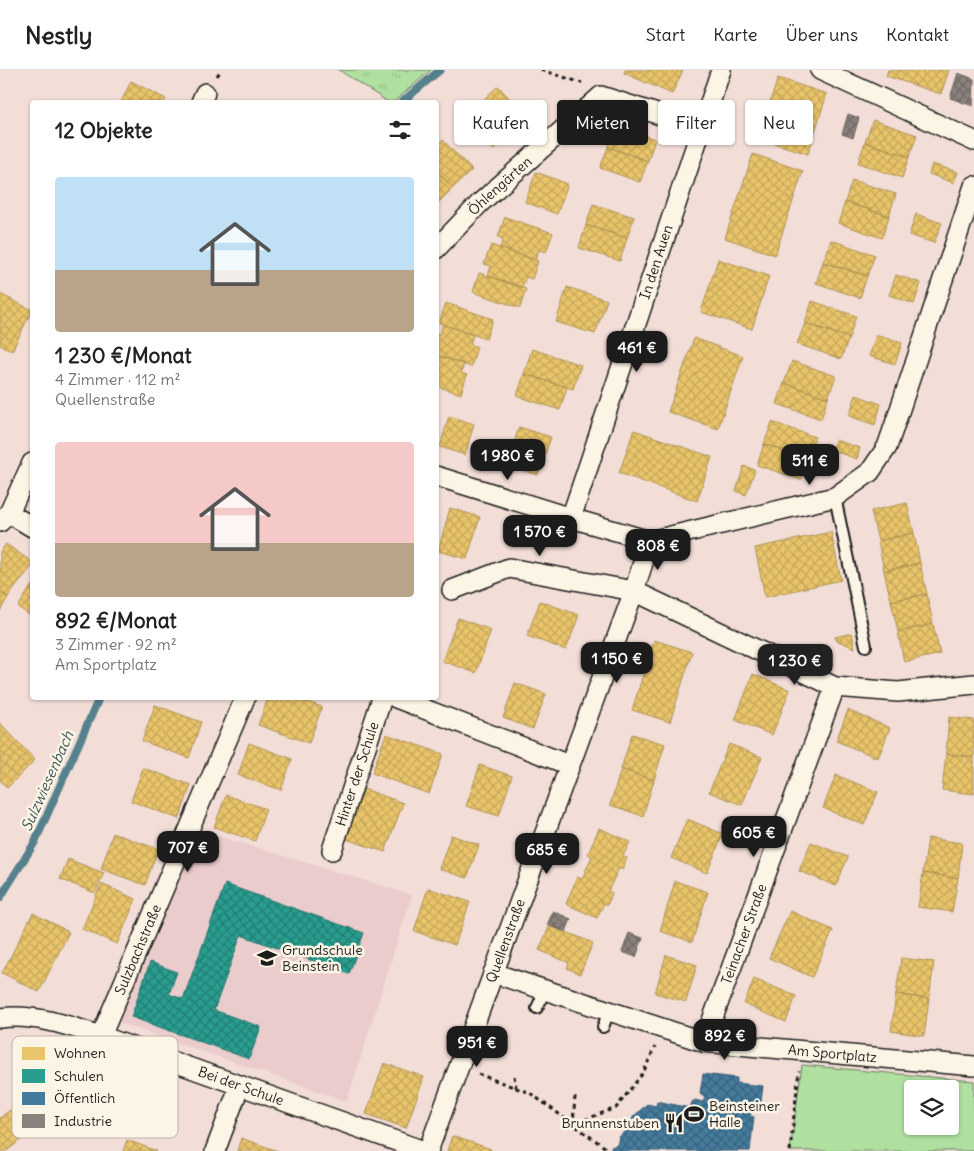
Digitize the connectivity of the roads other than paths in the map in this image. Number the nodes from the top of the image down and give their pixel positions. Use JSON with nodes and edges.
{"nodes":[{"id":1,"x":721,"y":70,"type":"edge"},
{"id":2,"x":820,"y":70,"type":"edge"},
{"id":3,"x":711,"y":100,"type":"edge"},
{"id":4,"x":658,"y":114,"type":"edge"},
{"id":5,"x":974,"y":141,"type":"edge"},
{"id":6,"x":695,"y":145,"type":"edge"},
{"id":7,"x":974,"y":186,"type":"edge"},
{"id":8,"x":439,"y":246,"type":"edge"},
{"id":9,"x":30,"y":467,"type":"edge"},
{"id":10,"x":439,"y":477,"type":"edge"},
{"id":11,"x":835,"y":497,"type":"junction"},
{"id":12,"x":4,"y":518,"type":"edge"},
{"id":13,"x":571,"y":518,"type":"junction"},
{"id":14,"x":30,"y":526,"type":"edge"},
{"id":15,"x":650,"y":541,"type":"junction"},
{"id":16,"x":452,"y":590,"type":"dead end"},
{"id":17,"x":634,"y":591,"type":"junction"},
{"id":18,"x":866,"y":646,"type":"dead end"},
{"id":19,"x":974,"y":684,"type":"edge"},
{"id":20,"x":835,"y":687,"type":"junction"},
{"id":21,"x":243,"y":700,"type":"edge"},
{"id":22,"x":381,"y":700,"type":"edge"},
{"id":23,"x":401,"y":700,"type":"edge"},
{"id":24,"x":569,"y":765,"type":"junction"},
{"id":25,"x":332,"y":850,"type":"dead end"},
{"id":26,"x":493,"y":973,"type":"junction"},
{"id":27,"x":544,"y":990,"type":"junction"},
{"id":28,"x":538,"y":1008,"type":"dead end"},
{"id":29,"x":0,"y":1018,"type":"edge"},
{"id":30,"x":101,"y":1036,"type":"joint"},
{"id":31,"x":704,"y":1042,"type":"junction"},
{"id":32,"x":178,"y":1063,"type":"edge"},
{"id":33,"x":974,"y":1066,"type":"edge"},
{"id":34,"x":240,"y":1085,"type":"junction"},
{"id":35,"x":215,"y":1151,"type":"edge"},
{"id":36,"x":424,"y":1151,"type":"edge"},
{"id":37,"x":428,"y":1151,"type":"edge"}],
"edges":[{"from":1,"to":3,"type":"street","name":"In den Auen"},
{"from":2,"to":5,"type":"street"},
{"from":4,"to":8,"type":"street","name":"Öhlengärten"},
{"from":6,"to":13,"type":"street","name":"In den Auen"},
{"from":7,"to":11,"type":"street"},
{"from":9,"to":12,"type":"street"},
{"from":10,"to":13,"type":"street"},
{"from":11,"to":15,"type":"street"},
{"from":11,"to":18,"type":"lane"},
{"from":12,"to":14,"type":"street"},
{"from":13,"to":15,"type":"street"},
{"from":15,"to":17,"type":"street"},
{"from":16,"to":17,"type":"street"},
{"from":17,"to":20,"type":"street"},
{"from":17,"to":24,"type":"street","name":"Quellenstraße"},
{"from":19,"to":20,"type":"street"},
{"from":20,"to":31,"type":"street","name":"Teinacher Straße"},
{"from":21,"to":30,"type":"street","name":"Sulzbachstraße"},
{"from":22,"to":25,"type":"street","name":"Hinter der Schule"},
{"from":23,"to":24,"type":"street"},
{"from":24,"to":26,"type":"street","name":"Quellenstraße"},
{"from":26,"to":27,"type":"street","name":"Am Sportplatz"},
{"from":26,"to":37,"type":"street","name":"Quellenstraße"},
{"from":27,"to":28,"type":"lane"},
{"from":27,"to":31,"type":"street","name":"Am Sportplatz"},
{"from":29,"to":30,"type":"street","name":"Bei der Schule"},
{"from":31,"to":33,"type":"street","name":"Am Sportplatz"},
{"from":32,"to":34,"type":"street","name":"Bei der Schule"},
{"from":34,"to":35,"type":"street"},
{"from":34,"to":36,"type":"street","name":"Bei der Schule"}]}
